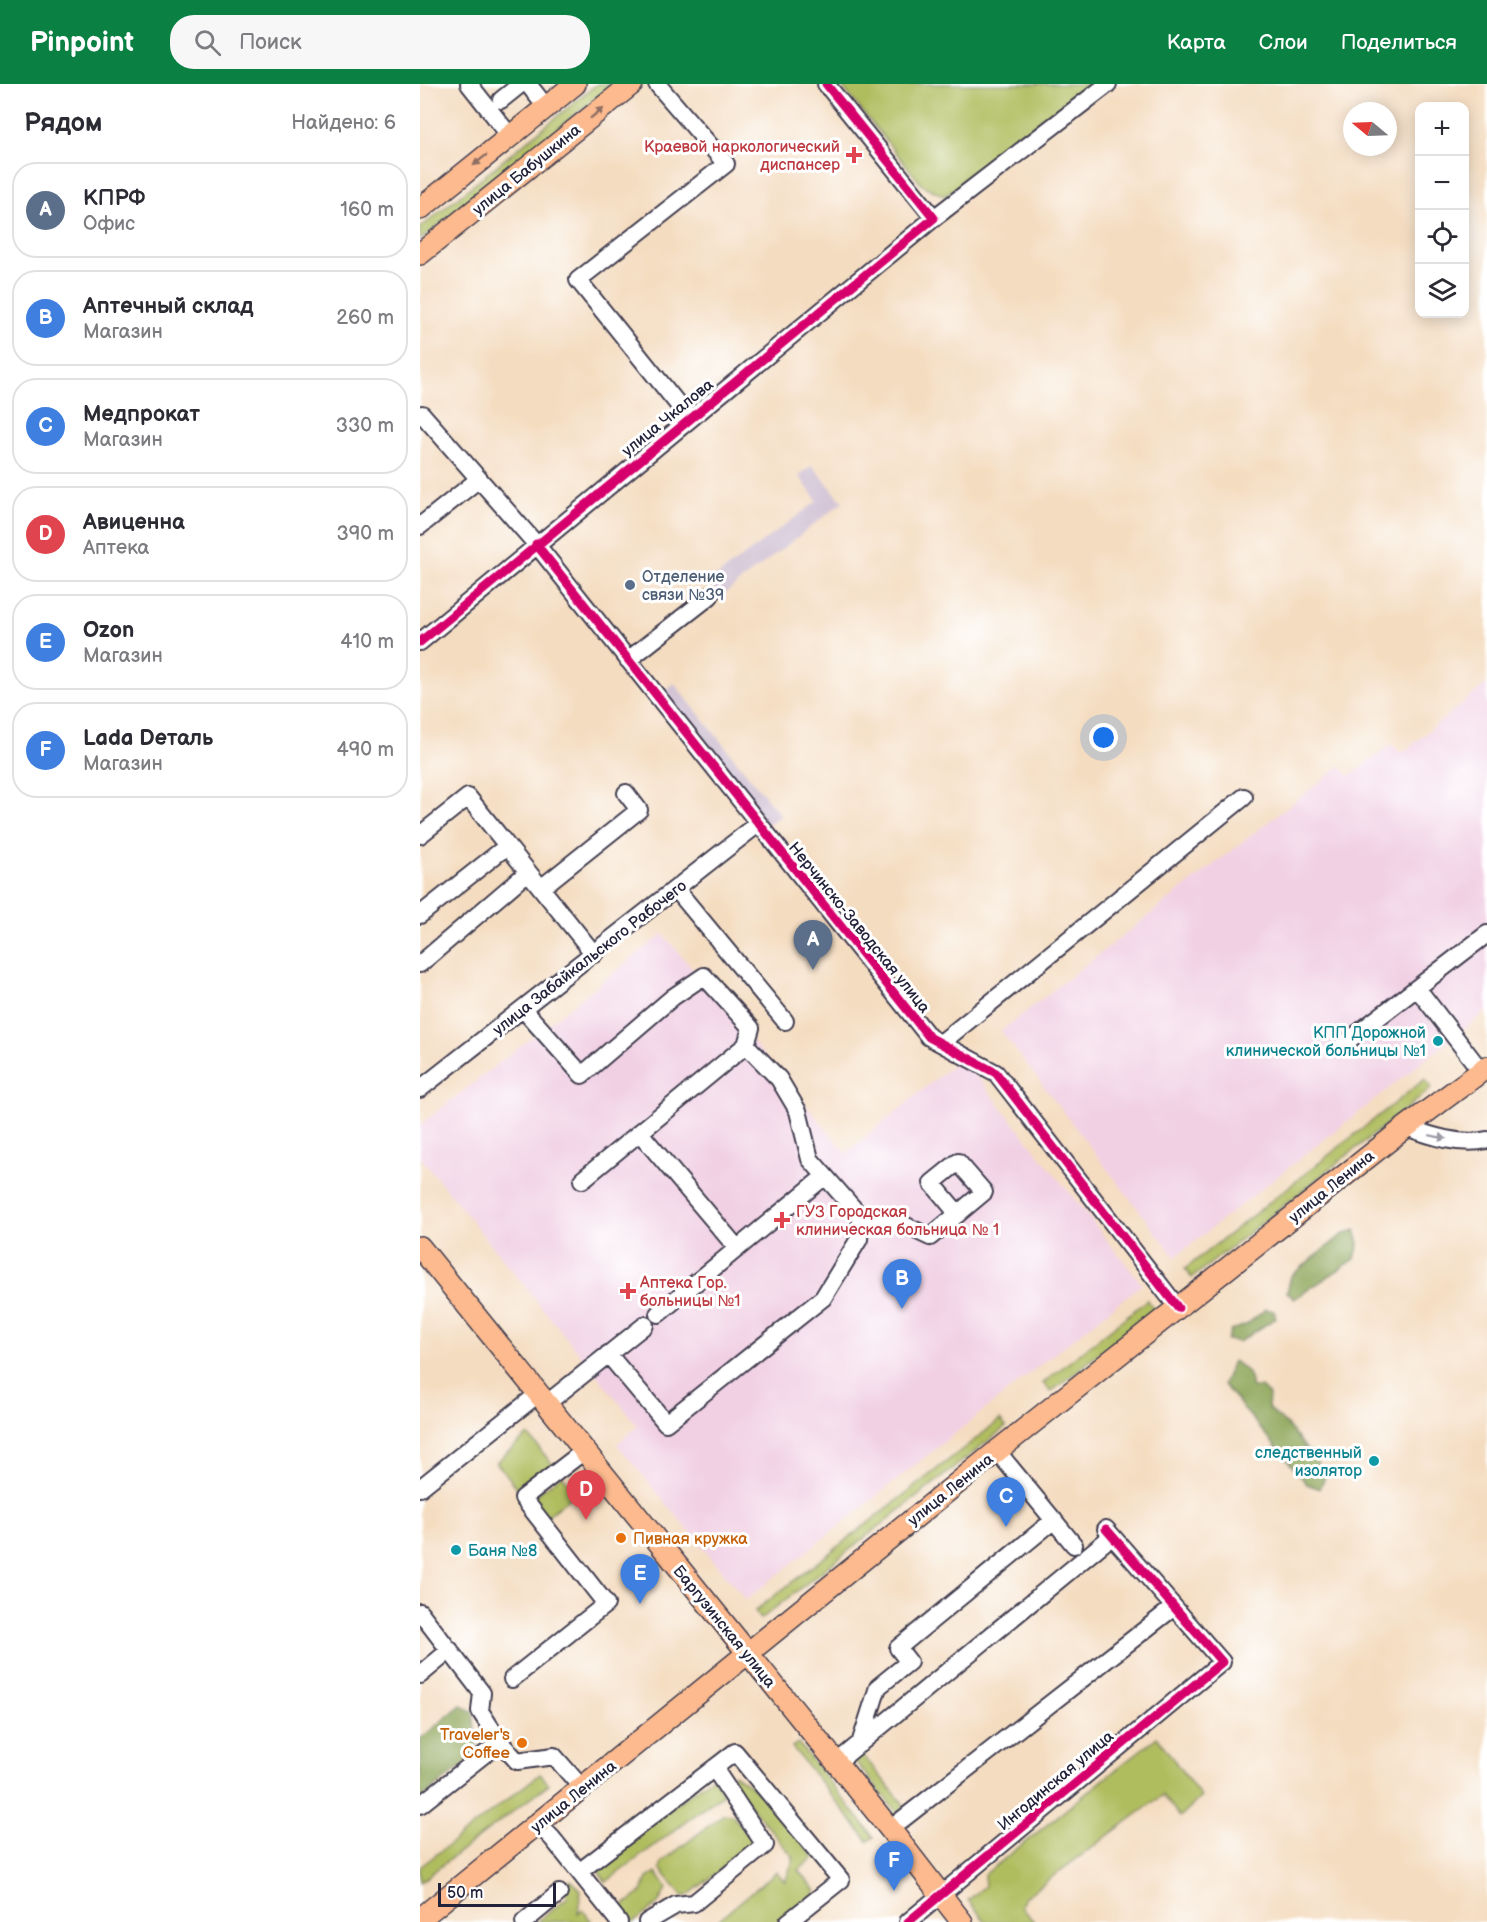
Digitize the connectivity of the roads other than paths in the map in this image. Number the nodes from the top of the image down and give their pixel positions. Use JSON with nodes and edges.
{"nodes":[{"id":1,"x":469,"y":84,"type":"edge"},
{"id":2,"x":521,"y":84,"type":"edge"},
{"id":3,"x":528,"y":84,"type":"edge"},
{"id":4,"x":574,"y":84,"type":"edge"},
{"id":5,"x":632,"y":84,"type":"edge"},
{"id":6,"x":657,"y":84,"type":"edge"},
{"id":7,"x":826,"y":84,"type":"edge"},
{"id":8,"x":1108,"y":84,"type":"edge"},
{"id":9,"x":501,"y":100,"type":"dead end"},
{"id":10,"x":546,"y":107,"type":"junction"},
{"id":11,"x":510,"y":136,"type":"junction"},
{"id":12,"x":420,"y":209,"type":"edge"},
{"id":13,"x":934,"y":218,"type":"junction"},
{"id":14,"x":420,"y":254,"type":"edge"},
{"id":15,"x":420,"y":416,"type":"edge"},
{"id":16,"x":689,"y":418,"type":"junction"},
{"id":17,"x":478,"y":479,"type":"junction"},
{"id":18,"x":420,"y":526,"type":"edge"},
{"id":19,"x":536,"y":544,"type":"junction"},
{"id":20,"x":710,"y":596,"type":"dead end"},
{"id":21,"x":420,"y":642,"type":"edge"},
{"id":22,"x":628,"y":660,"type":"junction"},
{"id":23,"x":626,"y":793,"type":"dead end"},
{"id":24,"x":1244,"y":797,"type":"dead end"},
{"id":25,"x":758,"y":824,"type":"junction"},
{"id":26,"x":420,"y":835,"type":"edge"},
{"id":27,"x":507,"y":846,"type":"junction"},
{"id":28,"x":528,"y":872,"type":"junction"},
{"id":29,"x":541,"y":888,"type":"junction"},
{"id":30,"x":676,"y":889,"type":"junction"},
{"id":31,"x":420,"y":915,"type":"edge"},
{"id":32,"x":1487,"y":934,"type":"edge"},
{"id":33,"x":594,"y":954,"type":"junction"},
{"id":34,"x":420,"y":964,"type":"edge"},
{"id":35,"x":1417,"y":988,"type":"junction"},
{"id":36,"x":523,"y":1009,"type":"junction"},
{"id":37,"x":785,"y":1021,"type":"dead end"},
{"id":38,"x":941,"y":1043,"type":"junction"},
{"id":39,"x":746,"y":1045,"type":"junction"},
{"id":40,"x":1340,"y":1047,"type":"dead end"},
{"id":41,"x":1485,"y":1070,"type":"edge"},
{"id":42,"x":420,"y":1089,"type":"edge"},
{"id":43,"x":1406,"y":1127,"type":"junction"},
{"id":44,"x":640,"y":1132,"type":"junction"},
{"id":45,"x":1487,"y":1140,"type":"edge"},
{"id":46,"x":825,"y":1176,"type":"junction"},
{"id":47,"x":582,"y":1180,"type":"dead end"},
{"id":48,"x":957,"y":1214,"type":"dead end"},
{"id":49,"x":861,"y":1217,"type":"junction"},
{"id":50,"x":420,"y":1247,"type":"edge"},
{"id":51,"x":737,"y":1248,"type":"junction"},
{"id":52,"x":1178,"y":1308,"type":"junction"},
{"id":53,"x":658,"y":1314,"type":"dead end"},
{"id":54,"x":645,"y":1325,"type":"dead end"},
{"id":55,"x":608,"y":1354,"type":"junction"},
{"id":56,"x":542,"y":1399,"type":"junction"},
{"id":57,"x":997,"y":1450,"type":"junction"},
{"id":58,"x":584,"y":1451,"type":"junction"},
{"id":59,"x":420,"y":1488,"type":"edge"},
{"id":60,"x":1054,"y":1520,"type":"junction"},
{"id":61,"x":1074,"y":1545,"type":"dead end"},
{"id":62,"x":1174,"y":1607,"type":"junction"},
{"id":63,"x":420,"y":1612,"type":"edge"},
{"id":64,"x":450,"y":1650,"type":"junction"},
{"id":65,"x":748,"y":1654,"type":"junction"},
{"id":66,"x":420,"y":1675,"type":"edge"},
{"id":67,"x":512,"y":1679,"type":"dead end"},
{"id":68,"x":500,"y":1742,"type":"junction"},
{"id":69,"x":860,"y":1744,"type":"junction"},
{"id":70,"x":836,"y":1763,"type":"junction"},
{"id":71,"x":714,"y":1768,"type":"junction"},
{"id":72,"x":583,"y":1789,"type":"junction"},
{"id":73,"x":420,"y":1805,"type":"edge"},
{"id":74,"x":538,"y":1824,"type":"junction"},
{"id":75,"x":890,"y":1829,"type":"junction"},
{"id":76,"x":579,"y":1872,"type":"junction"},
{"id":77,"x":559,"y":1893,"type":"dead end"},
{"id":78,"x":941,"y":1894,"type":"junction"},
{"id":79,"x":420,"y":1919,"type":"edge"},
{"id":80,"x":524,"y":1922,"type":"edge"},
{"id":81,"x":619,"y":1922,"type":"edge"},
{"id":82,"x":647,"y":1922,"type":"edge"},
{"id":83,"x":788,"y":1922,"type":"edge"},
{"id":84,"x":908,"y":1922,"type":"edge"},
{"id":85,"x":962,"y":1922,"type":"edge"}],
"edges":[{"from":1,"to":11,"type":"street"},
{"from":2,"to":9,"type":"street"},
{"from":3,"to":10,"type":"street"},
{"from":4,"to":10,"type":"main road"},
{"from":14,"to":5,"type":"main road","name":"улица Бабушкина","one_way":true},
{"from":6,"to":16,"type":"street"},
{"from":7,"to":13,"type":"street"},
{"from":8,"to":13,"type":"street","name":"улица Чкалова"},
{"from":10,"to":11,"type":"main road"},
{"from":11,"to":12,"type":"main road","one_way":true},
{"from":13,"to":16,"type":"street","name":"улица Чкалова"},
{"from":15,"to":17,"type":"street","name":"Нерчинско-Заводская улица"},
{"from":16,"to":19,"type":"street","name":"улица Чкалова"},
{"from":17,"to":18,"type":"street"},
{"from":17,"to":19,"type":"street","name":"Нерчинско-Заводская улица"},
{"from":19,"to":21,"type":"street","name":"улица Чкалова"},
{"from":19,"to":22,"type":"street","name":"Нерчинско-Заводская улица"},
{"from":20,"to":22,"type":"street"},
{"from":22,"to":25,"type":"street","name":"Нерчинско-Заводская улица"},
{"from":23,"to":29,"type":"street"},
{"from":24,"to":38,"type":"street"},
{"from":25,"to":30,"type":"street","name":"улица Забайкальского Рабочего"},
{"from":25,"to":38,"type":"street","name":"Нерчинско-Заводская улица"},
{"from":26,"to":27,"type":"street"},
{"from":27,"to":28,"type":"street"},
{"from":27,"to":31,"type":"street"},
{"from":28,"to":29,"type":"street"},
{"from":28,"to":34,"type":"street"},
{"from":29,"to":33,"type":"street"},
{"from":30,"to":33,"type":"street","name":"улица Забайкальского Рабочего"},
{"from":30,"to":37,"type":"street"},
{"from":32,"to":35,"type":"street"},
{"from":33,"to":36,"type":"street","name":"улица Забайкальского Рабочего"},
{"from":35,"to":40,"type":"street"},
{"from":35,"to":41,"type":"street"},
{"from":36,"to":39,"type":"street"},
{"from":36,"to":42,"type":"street","name":"улица Забайкальского Рабочего"},
{"from":38,"to":52,"type":"street","name":"Нерчинско-Заводская улица"},
{"from":39,"to":44,"type":"street"},
{"from":39,"to":46,"type":"street"},
{"from":41,"to":43,"type":"main road","name":"улица Ленина"},
{"from":43,"to":45,"type":"street","one_way":true},
{"from":43,"to":52,"type":"main road","name":"улица Ленина"},
{"from":44,"to":47,"type":"street"},
{"from":44,"to":51,"type":"street"},
{"from":46,"to":49,"type":"street"},
{"from":46,"to":51,"type":"street"},
{"from":48,"to":49,"type":"street"},
{"from":49,"to":55,"type":"street"},
{"from":50,"to":56,"type":"main road","name":"Баргузинская улица"},
{"from":51,"to":53,"type":"street"},
{"from":52,"to":57,"type":"main road","name":"улица Ленина"},
{"from":54,"to":55,"type":"street"},
{"from":55,"to":56,"type":"street"},
{"from":56,"to":58,"type":"main road","name":"Баргузинская улица"},
{"from":56,"to":59,"type":"street"},
{"from":57,"to":60,"type":"street"},
{"from":57,"to":65,"type":"main road","name":"улица Ленина"},
{"from":58,"to":65,"type":"main road","name":"Баргузинская улица"},
{"from":58,"to":67,"type":"street"},
{"from":60,"to":61,"type":"street"},
{"from":60,"to":69,"type":"street"},
{"from":62,"to":69,"type":"street"},
{"from":62,"to":75,"type":"street"},
{"from":62,"to":78,"type":"street","name":"Ингодинская улица"},
{"from":63,"to":64,"type":"street"},
{"from":64,"to":66,"type":"street"},
{"from":64,"to":68,"type":"street"},
{"from":65,"to":70,"type":"main road","name":"Баргузинская улица"},
{"from":65,"to":72,"type":"main road","name":"улица Ленина"},
{"from":68,"to":72,"type":"street"},
{"from":68,"to":73,"type":"street"},
{"from":69,"to":70,"type":"street"},
{"from":70,"to":75,"type":"main road","name":"Баргузинская улица"},
{"from":71,"to":76,"type":"street"},
{"from":71,"to":82,"type":"street"},
{"from":71,"to":83,"type":"street"},
{"from":72,"to":74,"type":"main road","name":"улица Ленина"},
{"from":74,"to":76,"type":"street"},
{"from":74,"to":79,"type":"main road","name":"улица Ленина"},
{"from":75,"to":78,"type":"main road","name":"Баргузинская улица"},
{"from":76,"to":81,"type":"street"},
{"from":77,"to":80,"type":"street"},
{"from":78,"to":84,"type":"street","name":"Ингодинская улица"},
{"from":78,"to":85,"type":"main road","name":"Баргузинская улица"}]}
